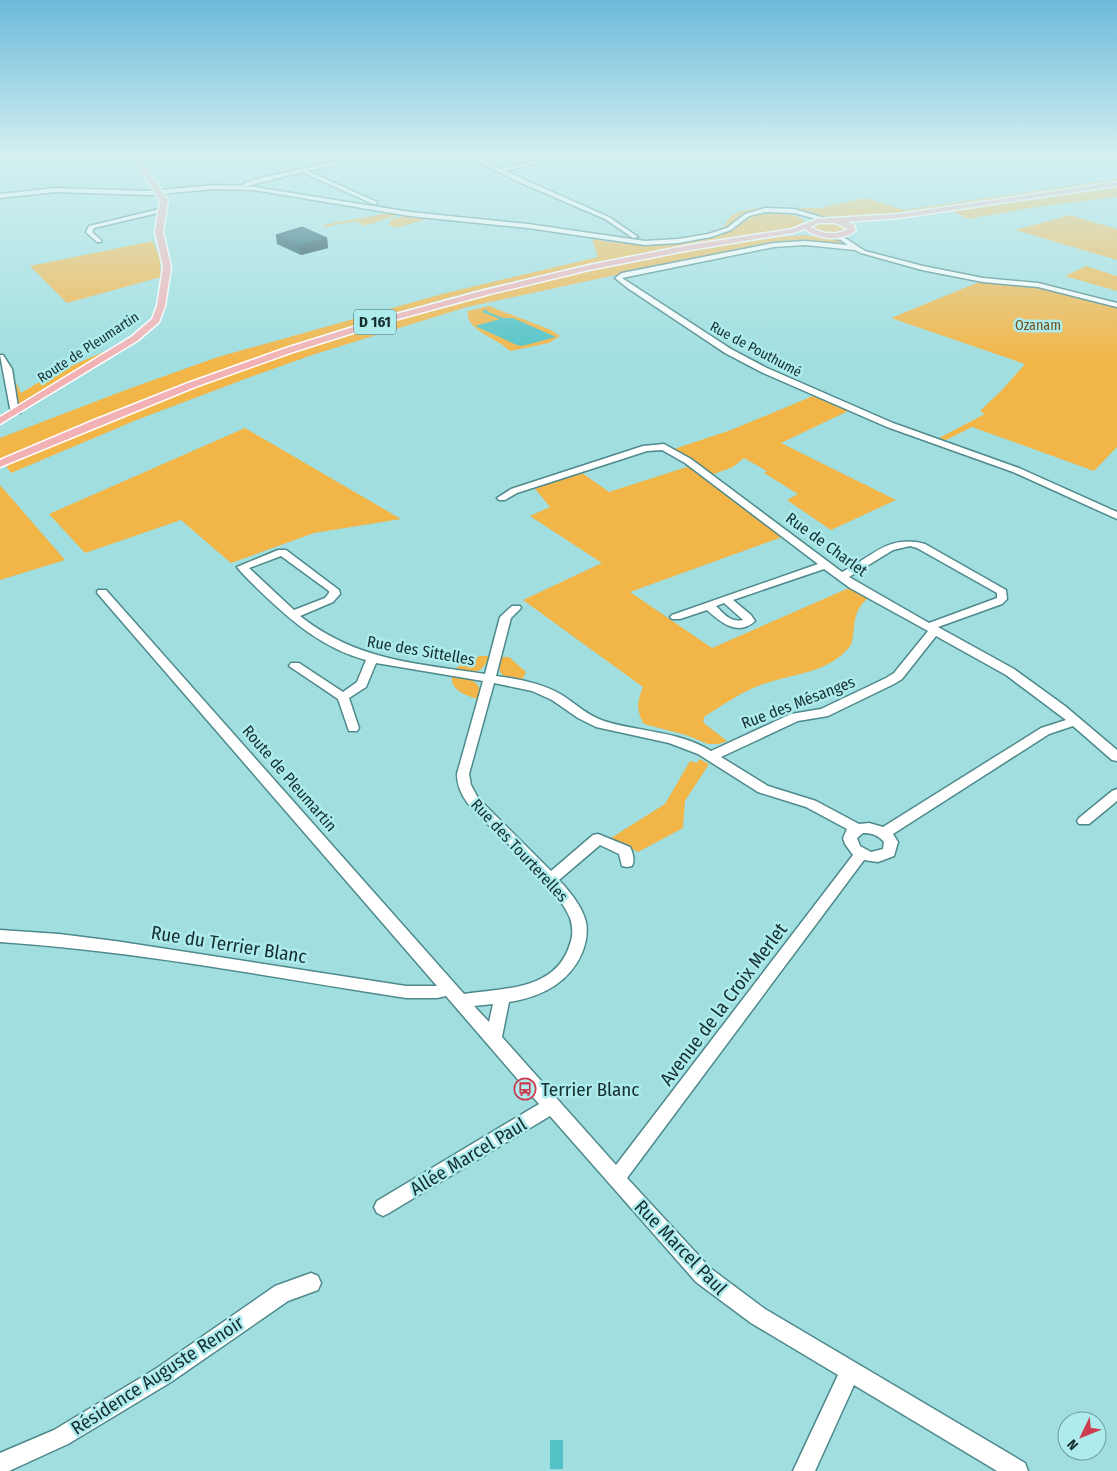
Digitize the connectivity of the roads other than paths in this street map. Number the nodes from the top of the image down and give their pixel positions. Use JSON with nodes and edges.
{"nodes":[{"id":1,"x":101,"y":225,"type":"edge"},
{"id":2,"x":161,"y":225,"type":"edge"},
{"id":3,"x":506,"y":225,"type":"edge"},
{"id":4,"x":617,"y":225,"type":"edge"},
{"id":5,"x":734,"y":225,"type":"edge"},
{"id":6,"x":809,"y":225,"type":"joint"},
{"id":7,"x":847,"y":225,"type":"edge"},
{"id":8,"x":860,"y":225,"type":"edge"},
{"id":9,"x":852,"y":231,"type":"junction"},
{"id":10,"x":823,"y":234,"type":"junction"},
{"id":11,"x":766,"y":235,"type":"junction"},
{"id":12,"x":635,"y":237,"type":"dead end"},
{"id":13,"x":99,"y":241,"type":"dead end"},
{"id":14,"x":856,"y":248,"type":"junction"},
{"id":15,"x":1117,"y":305,"type":"edge"},
{"id":16,"x":0,"y":357,"type":"edge"},
{"id":17,"x":17,"y":411,"type":"junction"},
{"id":18,"x":0,"y":421,"type":"edge"},
{"id":19,"x":0,"y":464,"type":"edge"},
{"id":20,"x":502,"y":498,"type":"dead end"},
{"id":21,"x":1117,"y":516,"type":"edge"},
{"id":22,"x":825,"y":565,"type":"junction"},
{"id":23,"x":841,"y":576,"type":"junction"},
{"id":24,"x":102,"y":592,"type":"dead end"},
{"id":25,"x":725,"y":599,"type":"junction"},
{"id":26,"x":708,"y":605,"type":"junction"},
{"id":27,"x":516,"y":608,"type":"dead end"},
{"id":28,"x":292,"y":615,"type":"junction"},
{"id":29,"x":676,"y":617,"type":"dead end"},
{"id":30,"x":932,"y":629,"type":"junction"},
{"id":31,"x":372,"y":659,"type":"junction"},
{"id":32,"x":295,"y":666,"type":"dead end"},
{"id":33,"x":488,"y":679,"type":"junction"},
{"id":34,"x":343,"y":697,"type":"junction"},
{"id":35,"x":1075,"y":721,"type":"junction"},
{"id":36,"x":353,"y":728,"type":"dead end"},
{"id":37,"x":711,"y":756,"type":"junction"},
{"id":38,"x":1117,"y":757,"type":"edge"},
{"id":39,"x":1117,"y":794,"type":"edge"},
{"id":40,"x":1084,"y":821,"type":"dead end"},
{"id":41,"x":857,"y":830,"type":"junction"},
{"id":42,"x":884,"y":833,"type":"junction"},
{"id":43,"x":861,"y":854,"type":"junction"},
{"id":44,"x":627,"y":862,"type":"dead end"},
{"id":45,"x":550,"y":880,"type":"junction"},
{"id":46,"x":0,"y":936,"type":"edge"},
{"id":47,"x":450,"y":989,"type":"junction"},
{"id":48,"x":502,"y":997,"type":"junction"},
{"id":49,"x":462,"y":1001,"type":"junction"},
{"id":50,"x":494,"y":1037,"type":"junction"},
{"id":51,"x":552,"y":1105,"type":"junction"},
{"id":52,"x":616,"y":1178,"type":"junction"},
{"id":53,"x":383,"y":1207,"type":"dead end"},
{"id":54,"x":311,"y":1284,"type":"dead end"},
{"id":55,"x":850,"y":1371,"type":"junction"},
{"id":56,"x":0,"y":1464,"type":"edge"},
{"id":57,"x":804,"y":1471,"type":"edge"},
{"id":58,"x":1016,"y":1471,"type":"edge"}],
"edges":[{"from":1,"to":13,"type":"street"},
{"from":2,"to":17,"type":"main road","name":"Route de Pleumartin"},
{"from":3,"to":5,"type":"street"},
{"from":4,"to":12,"type":"street"},
{"from":6,"to":10,"type":"main road"},
{"from":6,"to":11,"type":"main road","number":"D 161"},
{"from":7,"to":9,"type":"main road"},
{"from":8,"to":9,"type":"main road"},
{"from":9,"to":10,"type":"main road"},
{"from":9,"to":14,"type":"street"},
{"from":10,"to":11,"type":"main road","number":"D 161"},
{"from":10,"to":14,"type":"street"},
{"from":11,"to":19,"type":"main road","number":"D 161"},
{"from":14,"to":15,"type":"street"},
{"from":14,"to":21,"type":"street","name":"Rue de Pouthumé"},
{"from":16,"to":17,"type":"street"},
{"from":17,"to":18,"type":"main road","name":"Route de Pleumartin"},
{"from":20,"to":22,"type":"street","name":"Rue de Charlet"},
{"from":22,"to":23,"type":"street","name":"Rue de Charlet"},
{"from":22,"to":25,"type":"street"},
{"from":23,"to":30,"type":"street","name":"Rue de Charlet"},
{"from":23,"to":30,"type":"street"},
{"from":24,"to":47,"type":"street","name":"Route de Pleumartin"},
{"from":25,"to":26,"type":"street"},
{"from":25,"to":26,"type":"street"},
{"from":26,"to":29,"type":"street"},
{"from":27,"to":33,"type":"street","name":"Rue des Tourterelles"},
{"from":28,"to":28,"type":"street","name":"Rue des Sittelles"},
{"from":28,"to":31,"type":"street","name":"Rue des Sittelles"},
{"from":30,"to":35,"type":"street","name":"Rue de Charlet"},
{"from":30,"to":37,"type":"street","name":"Rue des Mésanges"},
{"from":31,"to":33,"type":"street","name":"Rue des Sittelles"},
{"from":31,"to":34,"type":"street"},
{"from":32,"to":34,"type":"street"},
{"from":33,"to":37,"type":"street","name":"Rue des Sittelles"},
{"from":33,"to":45,"type":"street","name":"Rue des Tourterelles"},
{"from":34,"to":36,"type":"street"},
{"from":35,"to":38,"type":"street","name":"Rue de Charlet"},
{"from":35,"to":42,"type":"street"},
{"from":37,"to":41,"type":"street","name":"Rue des Sittelles"},
{"from":39,"to":40,"type":"street"},
{"from":41,"to":42,"type":"street"},
{"from":41,"to":43,"type":"street"},
{"from":42,"to":43,"type":"street"},
{"from":43,"to":52,"type":"street","name":"Avenue de la Croix Merlet"},
{"from":44,"to":45,"type":"street"},
{"from":45,"to":48,"type":"street","name":"Rue des Tourterelles"},
{"from":46,"to":47,"type":"street","name":"Rue du Terrier Blanc"},
{"from":47,"to":49,"type":"street","name":"Rue Marcel Paul"},
{"from":48,"to":49,"type":"street","name":"Rue des Tourterelles"},
{"from":48,"to":50,"type":"street"},
{"from":49,"to":50,"type":"street","name":"Rue Marcel Paul"},
{"from":50,"to":51,"type":"street","name":"Rue Marcel Paul"},
{"from":51,"to":52,"type":"street","name":"Rue Marcel Paul"},
{"from":51,"to":53,"type":"street","name":"Allée Marcel Paul"},
{"from":52,"to":55,"type":"street","name":"Rue Marcel Paul"},
{"from":54,"to":56,"type":"street","name":"Résidence Auguste Renoir"},
{"from":55,"to":57,"type":"street"},
{"from":55,"to":58,"type":"street","name":"Rue Marcel Paul"}]}
